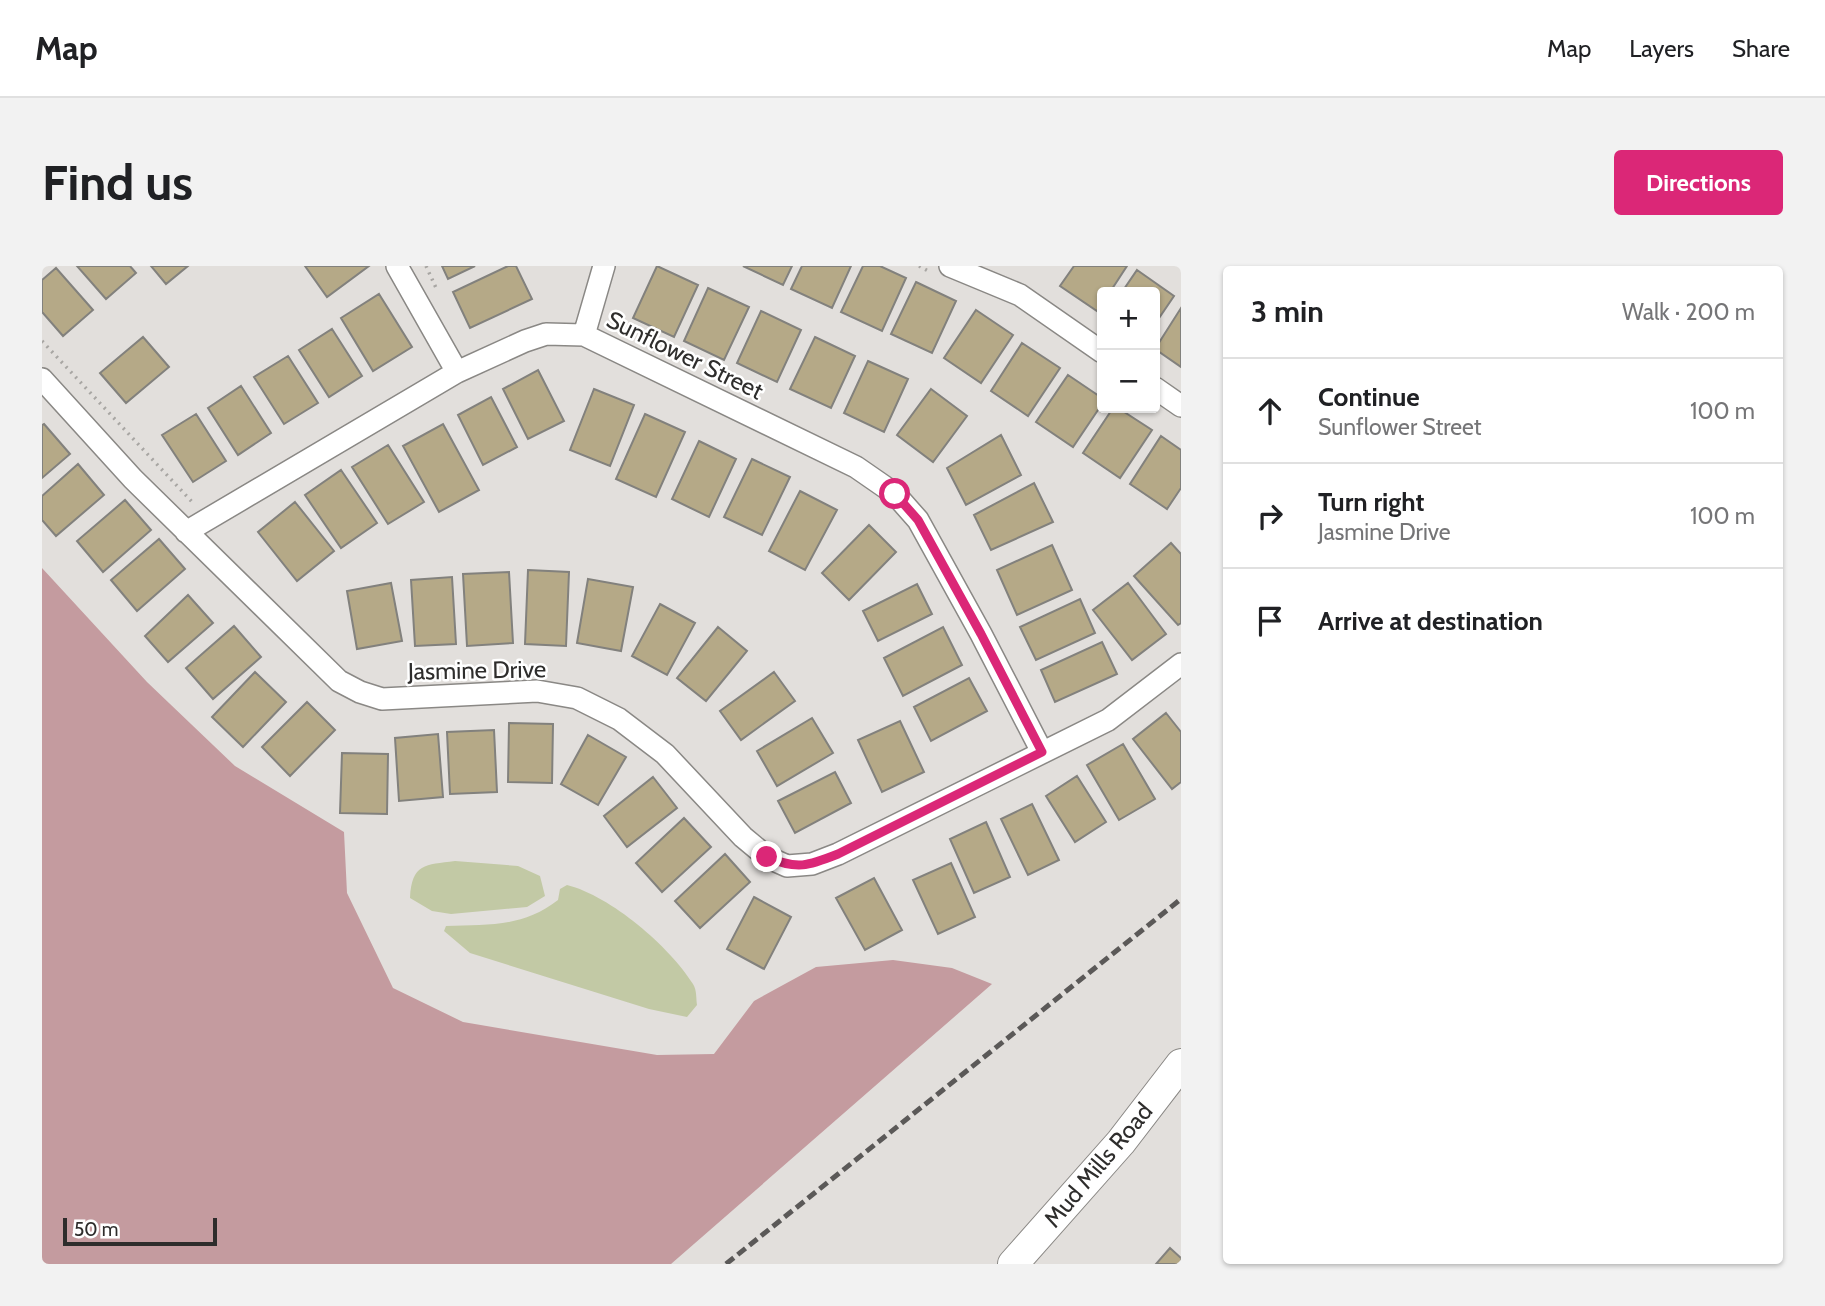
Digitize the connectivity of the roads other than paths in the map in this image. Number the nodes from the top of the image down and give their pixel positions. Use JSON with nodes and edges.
{"nodes":[{"id":1,"x":397,"y":266,"type":"edge"},
{"id":2,"x":604,"y":266,"type":"edge"},
{"id":3,"x":950,"y":266,"type":"edge"},
{"id":4,"x":584,"y":335,"type":"junction"},
{"id":5,"x":1099,"y":350,"type":"edge"},
{"id":6,"x":457,"y":372,"type":"junction"},
{"id":7,"x":42,"y":380,"type":"edge"},
{"id":8,"x":1160,"y":391,"type":"edge"},
{"id":9,"x":1181,"y":406,"type":"edge"},
{"id":10,"x":186,"y":532,"type":"junction"},
{"id":11,"x":1181,"y":664,"type":"edge"},
{"id":12,"x":1042,"y":752,"type":"junction"},
{"id":13,"x":1181,"y":1064,"type":"edge"},
{"id":14,"x":1013,"y":1264,"type":"edge"}],
"edges":[{"from":1,"to":6,"type":"street"},
{"from":2,"to":4,"type":"street"},
{"from":3,"to":5,"type":"street"},
{"from":4,"to":6,"type":"street","name":"Sunflower Street"},
{"from":4,"to":12,"type":"street","name":"Sunflower Street"},
{"from":6,"to":10,"type":"street","name":"Sunflower Street"},
{"from":7,"to":10,"type":"street","name":"Jasmine Drive"},
{"from":8,"to":9,"type":"street"},
{"from":10,"to":12,"type":"street","name":"Jasmine Drive"},
{"from":11,"to":12,"type":"street","name":"Jasmine Drive"},
{"from":13,"to":14,"type":"street","name":"Mud Mills Road"}]}
